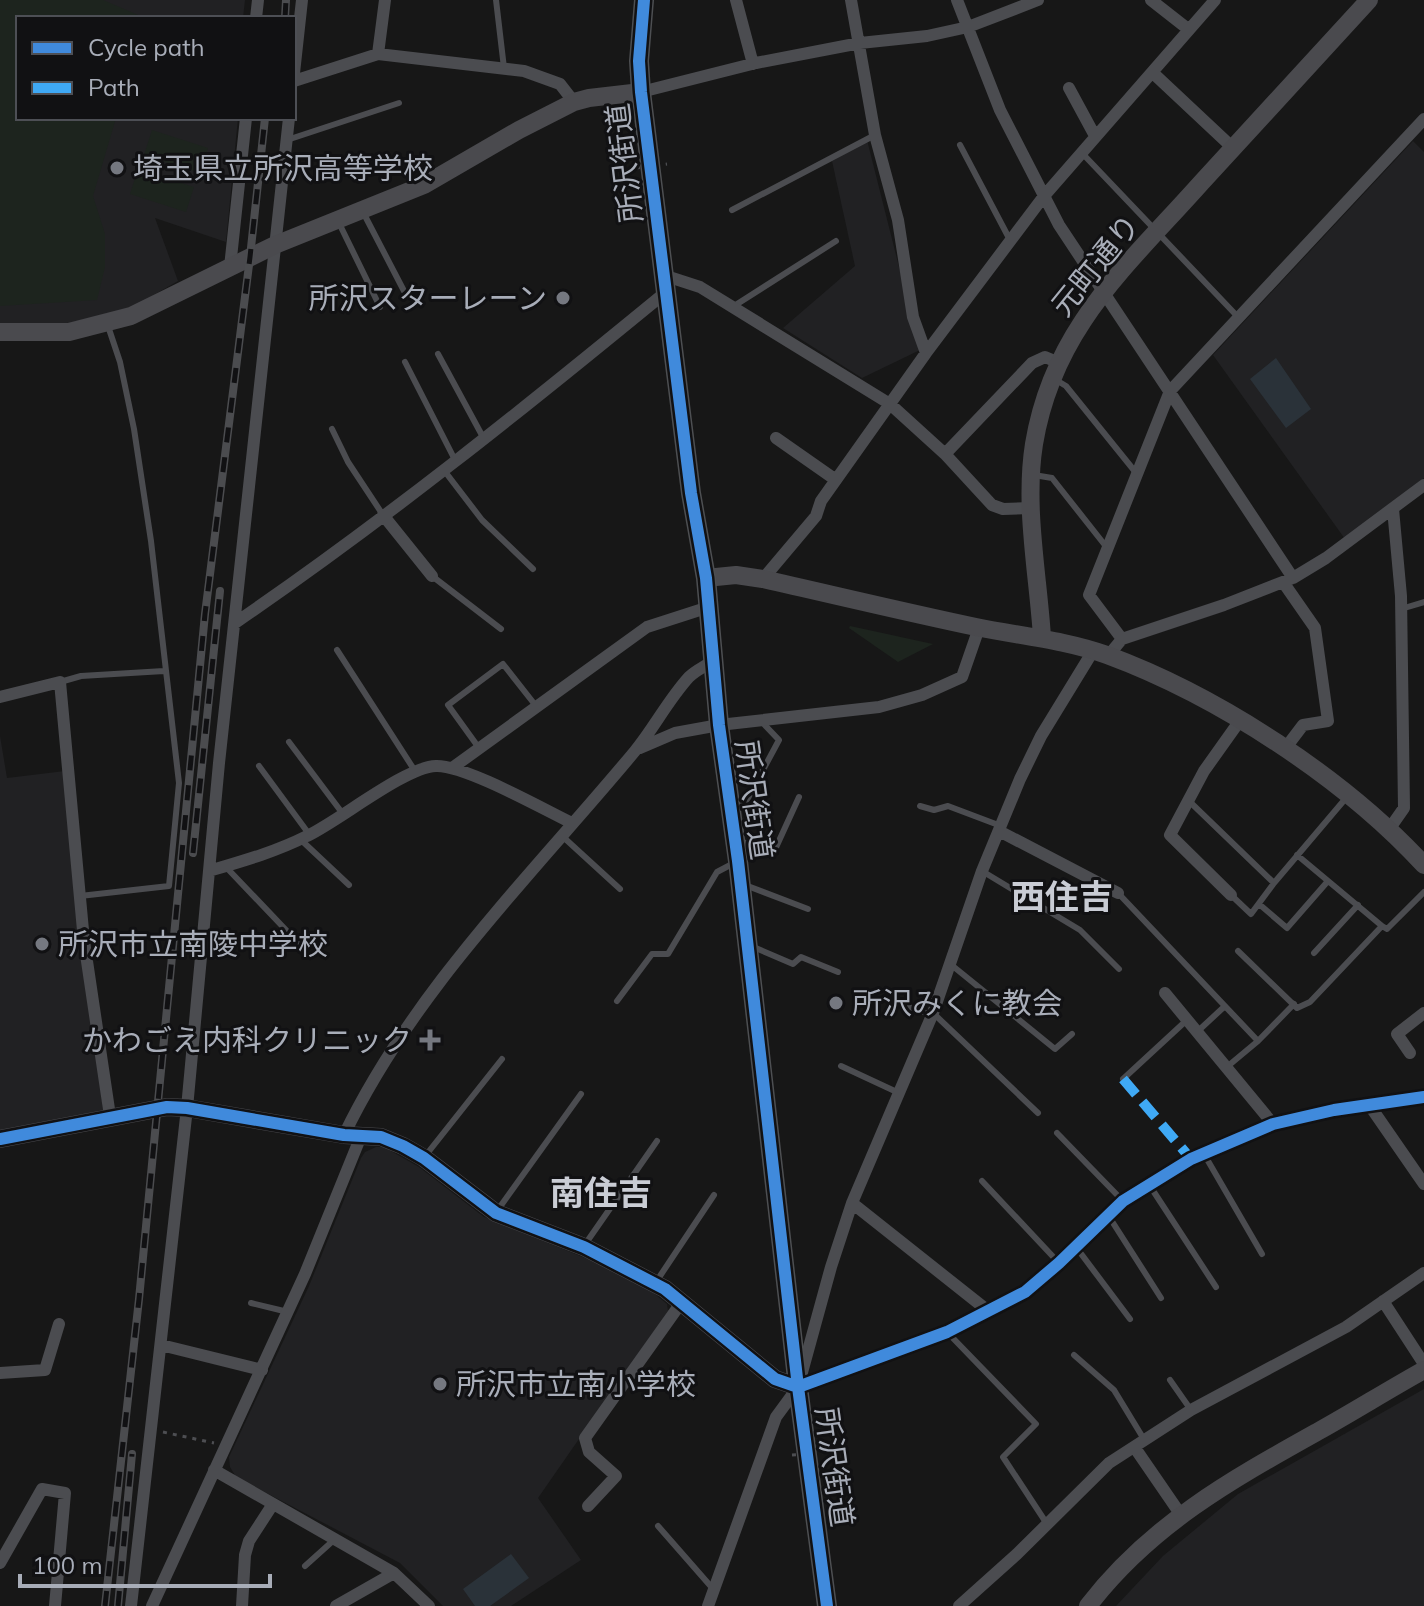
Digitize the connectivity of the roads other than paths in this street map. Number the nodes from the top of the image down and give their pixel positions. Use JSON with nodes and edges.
{"nodes":[{"id":1,"x":302,"y":0,"type":"edge"},
{"id":2,"x":385,"y":0,"type":"edge"},
{"id":3,"x":496,"y":0,"type":"edge"},
{"id":4,"x":644,"y":0,"type":"edge"},
{"id":5,"x":736,"y":0,"type":"edge"},
{"id":6,"x":851,"y":0,"type":"edge"},
{"id":7,"x":957,"y":0,"type":"edge"},
{"id":8,"x":1038,"y":0,"type":"edge"},
{"id":9,"x":1151,"y":0,"type":"edge"},
{"id":10,"x":1215,"y":0,"type":"edge"},
{"id":11,"x":1369,"y":0,"type":"edge"},
{"id":12,"x":1024,"y":2,"type":"edge"},
{"id":13,"x":968,"y":27,"type":"junction"},
{"id":14,"x":1188,"y":29,"type":"junction"},
{"id":15,"x":860,"y":43,"type":"junction"},
{"id":16,"x":378,"y":54,"type":"junction"},
{"id":17,"x":296,"y":55,"type":"edge"},
{"id":18,"x":753,"y":64,"type":"junction"},
{"id":19,"x":504,"y":68,"type":"junction"},
{"id":20,"x":1153,"y":73,"type":"junction"},
{"id":21,"x":296,"y":80,"type":"edge"},
{"id":22,"x":1069,"y":88,"type":"dead end"},
{"id":23,"x":641,"y":92,"type":"junction"},
{"id":24,"x":574,"y":102,"type":"junction"},
{"id":25,"x":399,"y":103,"type":"dead end"},
{"id":26,"x":1424,"y":119,"type":"edge"},
{"id":27,"x":246,"y":120,"type":"edge"},
{"id":28,"x":289,"y":120,"type":"edge"},
{"id":29,"x":875,"y":135,"type":"junction"},
{"id":30,"x":1095,"y":136,"type":"junction"},
{"id":31,"x":287,"y":140,"type":"junction"},
{"id":32,"x":960,"y":145,"type":"dead end"},
{"id":33,"x":1233,"y":148,"type":"junction"},
{"id":34,"x":1081,"y":152,"type":"junction"},
{"id":35,"x":1044,"y":196,"type":"junction"},
{"id":36,"x":362,"y":210,"type":"junction"},
{"id":37,"x":732,"y":210,"type":"dead end"},
{"id":38,"x":338,"y":221,"type":"junction"},
{"id":39,"x":1158,"y":231,"type":"junction"},
{"id":40,"x":1010,"y":240,"type":"junction"},
{"id":41,"x":836,"y":241,"type":"dead end"},
{"id":42,"x":275,"y":245,"type":"junction"},
{"id":43,"x":230,"y":267,"type":"junction"},
{"id":44,"x":664,"y":284,"type":"junction"},
{"id":45,"x":404,"y":291,"type":"dead end"},
{"id":46,"x":1103,"y":292,"type":"junction"},
{"id":47,"x":380,"y":307,"type":"dead end"},
{"id":48,"x":734,"y":307,"type":"junction"},
{"id":49,"x":1238,"y":317,"type":"junction"},
{"id":50,"x":107,"y":323,"type":"junction"},
{"id":51,"x":0,"y":332,"type":"edge"},
{"id":52,"x":926,"y":353,"type":"junction"},
{"id":53,"x":438,"y":354,"type":"dead end"},
{"id":54,"x":405,"y":362,"type":"dead end"},
{"id":55,"x":1055,"y":370,"type":"junction"},
{"id":56,"x":1170,"y":391,"type":"junction"},
{"id":57,"x":890,"y":404,"type":"junction"},
{"id":58,"x":332,"y":429,"type":"dead end"},
{"id":59,"x":776,"y":438,"type":"dead end"},
{"id":60,"x":484,"y":439,"type":"junction"},
{"id":61,"x":945,"y":454,"type":"junction"},
{"id":62,"x":455,"y":460,"type":"junction"},
{"id":63,"x":443,"y":469,"type":"junction"},
{"id":64,"x":1137,"y":474,"type":"junction"},
{"id":65,"x":1031,"y":475,"type":"junction"},
{"id":66,"x":836,"y":480,"type":"junction"},
{"id":67,"x":1424,"y":485,"type":"edge"},
{"id":68,"x":1031,"y":508,"type":"junction"},
{"id":69,"x":1393,"y":509,"type":"junction"},
{"id":70,"x":383,"y":515,"type":"junction"},
{"id":71,"x":1108,"y":549,"type":"junction"},
{"id":72,"x":533,"y":569,"type":"dead end"},
{"id":73,"x":432,"y":576,"type":"joint"},
{"id":74,"x":706,"y":578,"type":"junction"},
{"id":75,"x":763,"y":579,"type":"junction"},
{"id":76,"x":1288,"y":580,"type":"junction"},
{"id":77,"x":1424,"y":602,"type":"edge"},
{"id":78,"x":709,"y":607,"type":"junction"},
{"id":79,"x":1401,"y":609,"type":"junction"},
{"id":80,"x":235,"y":623,"type":"junction"},
{"id":81,"x":979,"y":628,"type":"junction"},
{"id":82,"x":501,"y":629,"type":"dead end"},
{"id":83,"x":1042,"y":637,"type":"junction"},
{"id":84,"x":1122,"y":639,"type":"junction"},
{"id":85,"x":337,"y":650,"type":"dead end"},
{"id":86,"x":1100,"y":653,"type":"junction"},
{"id":87,"x":714,"y":660,"type":"junction"},
{"id":88,"x":164,"y":671,"type":"junction"},
{"id":89,"x":60,"y":682,"type":"junction"},
{"id":90,"x":0,"y":697,"type":"edge"},
{"id":91,"x":536,"y":706,"type":"junction"},
{"id":92,"x":1241,"y":719,"type":"junction"},
{"id":93,"x":760,"y":720,"type":"junction"},
{"id":94,"x":719,"y":725,"type":"junction"},
{"id":95,"x":289,"y":742,"type":"dead end"},
{"id":96,"x":479,"y":748,"type":"junction"},
{"id":97,"x":637,"y":749,"type":"junction"},
{"id":98,"x":1284,"y":750,"type":"junction"},
{"id":99,"x":259,"y":766,"type":"dead end"},
{"id":100,"x":452,"y":768,"type":"junction"},
{"id":101,"x":415,"y":771,"type":"junction"},
{"id":102,"x":1348,"y":795,"type":"junction"},
{"id":103,"x":799,"y":797,"type":"dead end"},
{"id":104,"x":1189,"y":800,"type":"junction"},
{"id":105,"x":920,"y":806,"type":"dead end"},
{"id":106,"x":343,"y":814,"type":"junction"},
{"id":107,"x":732,"y":817,"type":"junction"},
{"id":108,"x":572,"y":823,"type":"junction"},
{"id":109,"x":1000,"y":828,"type":"junction"},
{"id":110,"x":1390,"y":828,"type":"junction"},
{"id":111,"x":561,"y":835,"type":"junction"},
{"id":112,"x":305,"y":837,"type":"junction"},
{"id":113,"x":735,"y":838,"type":"junction"},
{"id":114,"x":1297,"y":855,"type":"junction"},
{"id":115,"x":738,"y":861,"type":"junction"},
{"id":116,"x":1424,"y":865,"type":"edge"},
{"id":117,"x":225,"y":866,"type":"junction"},
{"id":118,"x":209,"y":871,"type":"junction"},
{"id":119,"x":982,"y":871,"type":"junction"},
{"id":120,"x":1328,"y":881,"type":"junction"},
{"id":121,"x":740,"y":883,"type":"junction"},
{"id":122,"x":1274,"y":883,"type":"junction"},
{"id":123,"x":349,"y":885,"type":"dead end"},
{"id":124,"x":620,"y":889,"type":"dead end"},
{"id":125,"x":1424,"y":892,"type":"edge"},
{"id":126,"x":1118,"y":893,"type":"joint"},
{"id":127,"x":1231,"y":895,"type":"joint"},
{"id":128,"x":80,"y":896,"type":"junction"},
{"id":129,"x":1259,"y":904,"type":"junction"},
{"id":130,"x":1358,"y":905,"type":"junction"},
{"id":131,"x":808,"y":909,"type":"dead end"},
{"id":132,"x":1382,"y":926,"type":"junction"},
{"id":133,"x":747,"y":944,"type":"junction"},
{"id":134,"x":304,"y":949,"type":"dead end"},
{"id":135,"x":1238,"y":951,"type":"dead end"},
{"id":136,"x":1314,"y":953,"type":"dead end"},
{"id":137,"x":949,"y":963,"type":"junction"},
{"id":138,"x":1119,"y":969,"type":"dead end"},
{"id":139,"x":838,"y":972,"type":"dead end"},
{"id":140,"x":1165,"y":993,"type":"dead end"},
{"id":141,"x":617,"y":1001,"type":"dead end"},
{"id":142,"x":895,"y":1002,"type":"dead end"},
{"id":143,"x":1294,"y":1004,"type":"junction"},
{"id":144,"x":1225,"y":1006,"type":"junction"},
{"id":145,"x":1424,"y":1013,"type":"edge"},
{"id":146,"x":932,"y":1014,"type":"junction"},
{"id":147,"x":1188,"y":1019,"type":"junction"},
{"id":148,"x":1198,"y":1031,"type":"junction"},
{"id":149,"x":1072,"y":1034,"type":"dead end"},
{"id":150,"x":1258,"y":1041,"type":"junction"},
{"id":151,"x":1410,"y":1053,"type":"dead end"},
{"id":152,"x":502,"y":1059,"type":"dead end"},
{"id":153,"x":841,"y":1066,"type":"dead end"},
{"id":154,"x":1228,"y":1066,"type":"junction"},
{"id":155,"x":1123,"y":1079,"type":"dead end"},
{"id":156,"x":900,"y":1093,"type":"junction"},
{"id":157,"x":581,"y":1094,"type":"dead end"},
{"id":158,"x":1424,"y":1097,"type":"edge"},
{"id":159,"x":1370,"y":1106,"type":"junction"},
{"id":160,"x":187,"y":1108,"type":"junction"},
{"id":161,"x":1038,"y":1113,"type":"dead end"},
{"id":162,"x":110,"y":1116,"type":"junction"},
{"id":163,"x":1273,"y":1124,"type":"junction"},
{"id":164,"x":1057,"y":1133,"type":"dead end"},
{"id":165,"x":352,"y":1135,"type":"junction"},
{"id":166,"x":0,"y":1139,"type":"edge"},
{"id":167,"x":657,"y":1141,"type":"dead end"},
{"id":168,"x":1204,"y":1154,"type":"junction"},
{"id":169,"x":424,"y":1158,"type":"junction"},
{"id":170,"x":982,"y":1181,"type":"dead end"},
{"id":171,"x":1149,"y":1183,"type":"junction"},
{"id":172,"x":1424,"y":1184,"type":"edge"},
{"id":173,"x":714,"y":1195,"type":"dead end"},
{"id":174,"x":1123,"y":1201,"type":"junction"},
{"id":175,"x":852,"y":1203,"type":"junction"},
{"id":176,"x":496,"y":1213,"type":"junction"},
{"id":177,"x":1108,"y":1215,"type":"junction"},
{"id":178,"x":584,"y":1247,"type":"junction"},
{"id":179,"x":1076,"y":1247,"type":"junction"},
{"id":180,"x":1262,"y":1254,"type":"dead end"},
{"id":181,"x":1059,"y":1263,"type":"junction"},
{"id":182,"x":1424,"y":1273,"type":"edge"},
{"id":183,"x":655,"y":1284,"type":"junction"},
{"id":184,"x":1216,"y":1287,"type":"dead end"},
{"id":185,"x":1161,"y":1298,"type":"dead end"},
{"id":186,"x":1383,"y":1301,"type":"junction"},
{"id":187,"x":251,"y":1303,"type":"dead end"},
{"id":188,"x":681,"y":1303,"type":"junction"},
{"id":189,"x":987,"y":1310,"type":"junction"},
{"id":190,"x":288,"y":1312,"type":"junction"},
{"id":191,"x":1130,"y":1319,"type":"dead end"},
{"id":192,"x":59,"y":1324,"type":"dead end"},
{"id":193,"x":947,"y":1332,"type":"junction"},
{"id":194,"x":161,"y":1345,"type":"junction"},
{"id":195,"x":1074,"y":1355,"type":"dead end"},
{"id":196,"x":1424,"y":1367,"type":"edge"},
{"id":197,"x":262,"y":1370,"type":"junction"},
{"id":198,"x":0,"y":1373,"type":"edge"},
{"id":199,"x":1170,"y":1380,"type":"dead end"},
{"id":200,"x":798,"y":1387,"type":"junction"},
{"id":201,"x":1191,"y":1410,"type":"junction"},
{"id":202,"x":1140,"y":1444,"type":"junction"},
{"id":203,"x":214,"y":1470,"type":"junction"},
{"id":204,"x":273,"y":1504,"type":"junction"},
{"id":205,"x":588,"y":1506,"type":"dead end"},
{"id":206,"x":1181,"y":1515,"type":"junction"},
{"id":207,"x":1047,"y":1524,"type":"junction"},
{"id":208,"x":658,"y":1526,"type":"dead end"},
{"id":209,"x":335,"y":1539,"type":"junction"},
{"id":210,"x":0,"y":1563,"type":"edge"},
{"id":211,"x":305,"y":1566,"type":"dead end"},
{"id":212,"x":394,"y":1573,"type":"junction"},
{"id":213,"x":714,"y":1590,"type":"junction"},
{"id":214,"x":55,"y":1606,"type":"edge"},
{"id":215,"x":131,"y":1606,"type":"edge"},
{"id":216,"x":152,"y":1606,"type":"edge"},
{"id":217,"x":242,"y":1606,"type":"edge"},
{"id":218,"x":336,"y":1606,"type":"edge"},
{"id":219,"x":429,"y":1606,"type":"edge"},
{"id":220,"x":708,"y":1606,"type":"edge"},
{"id":221,"x":827,"y":1606,"type":"edge"},
{"id":222,"x":959,"y":1606,"type":"edge"},
{"id":223,"x":1088,"y":1606,"type":"edge"}],
"edges":[{"from":1,"to":17,"type":"street"},
{"from":2,"to":16,"type":"street"},
{"from":3,"to":19,"type":"lane"},
{"from":4,"to":23,"type":"main road","name":"所沢街道"},
{"from":5,"to":18,"type":"street"},
{"from":6,"to":15,"type":"street"},
{"from":7,"to":13,"type":"street"},
{"from":8,"to":12,"type":"street"},
{"from":9,"to":14,"type":"street"},
{"from":10,"to":14,"type":"street"},
{"from":11,"to":33,"type":"street","name":"元町通り"},
{"from":12,"to":13,"type":"street"},
{"from":13,"to":15,"type":"street"},
{"from":13,"to":35,"type":"street"},
{"from":14,"to":20,"type":"street"},
{"from":15,"to":18,"type":"street"},
{"from":15,"to":29,"type":"street"},
{"from":16,"to":19,"type":"street"},
{"from":16,"to":21,"type":"street"},
{"from":18,"to":23,"type":"street"},
{"from":19,"to":24,"type":"street"},
{"from":20,"to":30,"type":"street"},
{"from":20,"to":33,"type":"street"},
{"from":22,"to":30,"type":"street"},
{"from":23,"to":24,"type":"street"},
{"from":23,"to":44,"type":"main road","name":"所沢街道"},
{"from":24,"to":36,"type":"street"},
{"from":25,"to":31,"type":"lane"},
{"from":26,"to":49,"type":"street"},
{"from":27,"to":43,"type":"street"},
{"from":28,"to":31,"type":"street"},
{"from":29,"to":37,"type":"lane"},
{"from":29,"to":52,"type":"street"},
{"from":30,"to":34,"type":"street"},
{"from":31,"to":42,"type":"street"},
{"from":32,"to":40,"type":"lane"},
{"from":33,"to":39,"type":"street","name":"元町通り"},
{"from":34,"to":35,"type":"street"},
{"from":34,"to":39,"type":"lane"},
{"from":35,"to":40,"type":"street"},
{"from":35,"to":46,"type":"street"},
{"from":36,"to":38,"type":"street"},
{"from":36,"to":45,"type":"lane"},
{"from":38,"to":42,"type":"street"},
{"from":38,"to":47,"type":"lane"},
{"from":39,"to":46,"type":"street","name":"元町通り"},
{"from":39,"to":49,"type":"lane"},
{"from":40,"to":52,"type":"street"},
{"from":41,"to":48,"type":"lane"},
{"from":42,"to":43,"type":"street"},
{"from":42,"to":80,"type":"street"},
{"from":43,"to":50,"type":"street"},
{"from":44,"to":48,"type":"street"},
{"from":44,"to":60,"type":"street"},
{"from":44,"to":74,"type":"main road","name":"所沢街道"},
{"from":46,"to":55,"type":"street","name":"元町通り"},
{"from":46,"to":56,"type":"street"},
{"from":48,"to":57,"type":"street"},
{"from":49,"to":56,"type":"street"},
{"from":50,"to":51,"type":"street"},
{"from":50,"to":88,"type":"lane"},
{"from":52,"to":57,"type":"street"},
{"from":53,"to":60,"type":"lane"},
{"from":54,"to":62,"type":"lane"},
{"from":55,"to":61,"type":"street"},
{"from":55,"to":64,"type":"lane"},
{"from":55,"to":65,"type":"street","name":"元町通り"},
{"from":56,"to":64,"type":"street"},
{"from":56,"to":76,"type":"street"},
{"from":57,"to":61,"type":"street"},
{"from":57,"to":66,"type":"street"},
{"from":58,"to":70,"type":"lane"},
{"from":59,"to":66,"type":"street"},
{"from":60,"to":62,"type":"street"},
{"from":61,"to":68,"type":"street"},
{"from":62,"to":63,"type":"street"},
{"from":63,"to":70,"type":"street"},
{"from":63,"to":72,"type":"lane"},
{"from":64,"to":71,"type":"street"},
{"from":65,"to":68,"type":"street","name":"元町通り"},
{"from":65,"to":71,"type":"lane"},
{"from":66,"to":75,"type":"street"},
{"from":67,"to":69,"type":"street"},
{"from":68,"to":83,"type":"street","name":"元町通り"},
{"from":69,"to":76,"type":"street"},
{"from":69,"to":79,"type":"street"},
{"from":70,"to":73,"type":"street"},
{"from":70,"to":80,"type":"street"},
{"from":71,"to":84,"type":"street"},
{"from":73,"to":82,"type":"lane"},
{"from":74,"to":75,"type":"street"},
{"from":74,"to":78,"type":"main road","name":"所沢街道"},
{"from":75,"to":81,"type":"street"},
{"from":76,"to":84,"type":"street"},
{"from":76,"to":98,"type":"street"},
{"from":77,"to":79,"type":"lane"},
{"from":78,"to":87,"type":"main road","name":"所沢街道"},
{"from":78,"to":91,"type":"street"},
{"from":79,"to":110,"type":"street"},
{"from":80,"to":118,"type":"street"},
{"from":81,"to":83,"type":"street"},
{"from":81,"to":93,"type":"street"},
{"from":83,"to":86,"type":"street"},
{"from":84,"to":86,"type":"street"},
{"from":85,"to":101,"type":"lane"},
{"from":86,"to":92,"type":"street"},
{"from":86,"to":109,"type":"street"},
{"from":87,"to":94,"type":"main road","name":"所沢街道"},
{"from":87,"to":97,"type":"street"},
{"from":88,"to":89,"type":"lane"},
{"from":88,"to":128,"type":"lane"},
{"from":89,"to":90,"type":"street"},
{"from":89,"to":128,"type":"street"},
{"from":91,"to":96,"type":"street"},
{"from":91,"to":96,"type":"lane"},
{"from":92,"to":98,"type":"street"},
{"from":92,"to":104,"type":"street"},
{"from":93,"to":94,"type":"street"},
{"from":93,"to":107,"type":"lane"},
{"from":94,"to":97,"type":"street"},
{"from":94,"to":107,"type":"main road","name":"所沢街道"},
{"from":95,"to":106,"type":"lane"},
{"from":96,"to":100,"type":"street"},
{"from":97,"to":108,"type":"street"},
{"from":98,"to":102,"type":"street"},
{"from":99,"to":112,"type":"lane"},
{"from":100,"to":101,"type":"street"},
{"from":100,"to":108,"type":"street"},
{"from":101,"to":106,"type":"street"},
{"from":102,"to":110,"type":"street"},
{"from":102,"to":114,"type":"lane"},
{"from":103,"to":113,"type":"lane"},
{"from":104,"to":122,"type":"lane"},
{"from":104,"to":127,"type":"street"},
{"from":105,"to":109,"type":"lane"},
{"from":106,"to":112,"type":"street"},
{"from":107,"to":113,"type":"main road","name":"所沢街道"},
{"from":108,"to":111,"type":"street"},
{"from":109,"to":119,"type":"street"},
{"from":109,"to":126,"type":"street"},
{"from":110,"to":116,"type":"street"},
{"from":111,"to":124,"type":"lane"},
{"from":111,"to":165,"type":"street"},
{"from":112,"to":117,"type":"street"},
{"from":112,"to":123,"type":"lane"},
{"from":113,"to":115,"type":"main road","name":"所沢街道"},
{"from":114,"to":120,"type":"lane"},
{"from":114,"to":122,"type":"lane"},
{"from":115,"to":121,"type":"main road","name":"所沢街道"},
{"from":115,"to":141,"type":"lane"},
{"from":117,"to":118,"type":"street"},
{"from":117,"to":134,"type":"lane"},
{"from":118,"to":160,"type":"street"},
{"from":119,"to":137,"type":"street"},
{"from":119,"to":138,"type":"lane"},
{"from":120,"to":129,"type":"lane"},
{"from":120,"to":130,"type":"lane"},
{"from":121,"to":131,"type":"lane"},
{"from":121,"to":133,"type":"main road","name":"所沢街道"},
{"from":122,"to":129,"type":"lane"},
{"from":125,"to":132,"type":"lane"},
{"from":126,"to":144,"type":"lane"},
{"from":127,"to":129,"type":"lane"},
{"from":128,"to":162,"type":"street"},
{"from":130,"to":132,"type":"lane"},
{"from":130,"to":136,"type":"lane"},
{"from":132,"to":143,"type":"lane"},
{"from":133,"to":139,"type":"lane"},
{"from":133,"to":200,"type":"main road","name":"所沢街道"},
{"from":135,"to":143,"type":"lane"},
{"from":137,"to":146,"type":"street"},
{"from":137,"to":149,"type":"lane"},
{"from":140,"to":147,"type":"street"},
{"from":142,"to":146,"type":"lane"},
{"from":143,"to":150,"type":"lane"},
{"from":144,"to":148,"type":"lane"},
{"from":144,"to":150,"type":"lane"},
{"from":145,"to":151,"type":"street"},
{"from":146,"to":156,"type":"street"},
{"from":146,"to":161,"type":"lane"},
{"from":147,"to":148,"type":"street"},
{"from":147,"to":155,"type":"lane"},
{"from":148,"to":154,"type":"street"},
{"from":150,"to":154,"type":"lane"},
{"from":152,"to":169,"type":"lane"},
{"from":153,"to":156,"type":"lane"},
{"from":154,"to":163,"type":"street"},
{"from":156,"to":175,"type":"street"},
{"from":157,"to":176,"type":"lane"},
{"from":158,"to":159,"type":"street"},
{"from":159,"to":163,"type":"street"},
{"from":159,"to":172,"type":"street"},
{"from":160,"to":162,"type":"street"},
{"from":160,"to":165,"type":"street"},
{"from":160,"to":194,"type":"street"},
{"from":162,"to":166,"type":"street"},
{"from":163,"to":168,"type":"street"},
{"from":164,"to":174,"type":"lane"},
{"from":165,"to":169,"type":"street"},
{"from":165,"to":190,"type":"street"},
{"from":167,"to":178,"type":"lane"},
{"from":168,"to":171,"type":"street"},
{"from":168,"to":180,"type":"lane"},
{"from":169,"to":176,"type":"street"},
{"from":170,"to":181,"type":"lane"},
{"from":171,"to":174,"type":"street"},
{"from":171,"to":184,"type":"lane"},
{"from":173,"to":183,"type":"lane"},
{"from":174,"to":177,"type":"street"},
{"from":175,"to":189,"type":"street"},
{"from":175,"to":200,"type":"street"},
{"from":176,"to":178,"type":"street"},
{"from":177,"to":179,"type":"street"},
{"from":177,"to":185,"type":"lane"},
{"from":178,"to":183,"type":"street"},
{"from":179,"to":181,"type":"street"},
{"from":179,"to":191,"type":"lane"},
{"from":181,"to":189,"type":"street"},
{"from":182,"to":186,"type":"street"},
{"from":183,"to":188,"type":"street"},
{"from":186,"to":196,"type":"street"},
{"from":186,"to":201,"type":"street"},
{"from":187,"to":190,"type":"lane"},
{"from":188,"to":200,"type":"street"},
{"from":188,"to":205,"type":"street"},
{"from":189,"to":193,"type":"street"},
{"from":190,"to":197,"type":"street"},
{"from":192,"to":198,"type":"street"},
{"from":193,"to":200,"type":"street"},
{"from":193,"to":207,"type":"lane"},
{"from":194,"to":197,"type":"street"},
{"from":194,"to":215,"type":"street"},
{"from":195,"to":202,"type":"lane"},
{"from":196,"to":206,"type":"street"},
{"from":197,"to":203,"type":"street"},
{"from":199,"to":201,"type":"lane"},
{"from":200,"to":213,"type":"street"},
{"from":200,"to":221,"type":"main road","name":"所沢街道"},
{"from":201,"to":202,"type":"street"},
{"from":202,"to":206,"type":"street"},
{"from":202,"to":207,"type":"street"},
{"from":203,"to":204,"type":"street"},
{"from":203,"to":216,"type":"street"},
{"from":204,"to":209,"type":"street"},
{"from":204,"to":217,"type":"street"},
{"from":206,"to":223,"type":"street"},
{"from":207,"to":222,"type":"street"},
{"from":208,"to":213,"type":"lane"},
{"from":209,"to":211,"type":"lane"},
{"from":209,"to":212,"type":"street"},
{"from":210,"to":214,"type":"street"},
{"from":212,"to":218,"type":"street"},
{"from":212,"to":219,"type":"street"},
{"from":213,"to":220,"type":"street"}]}
